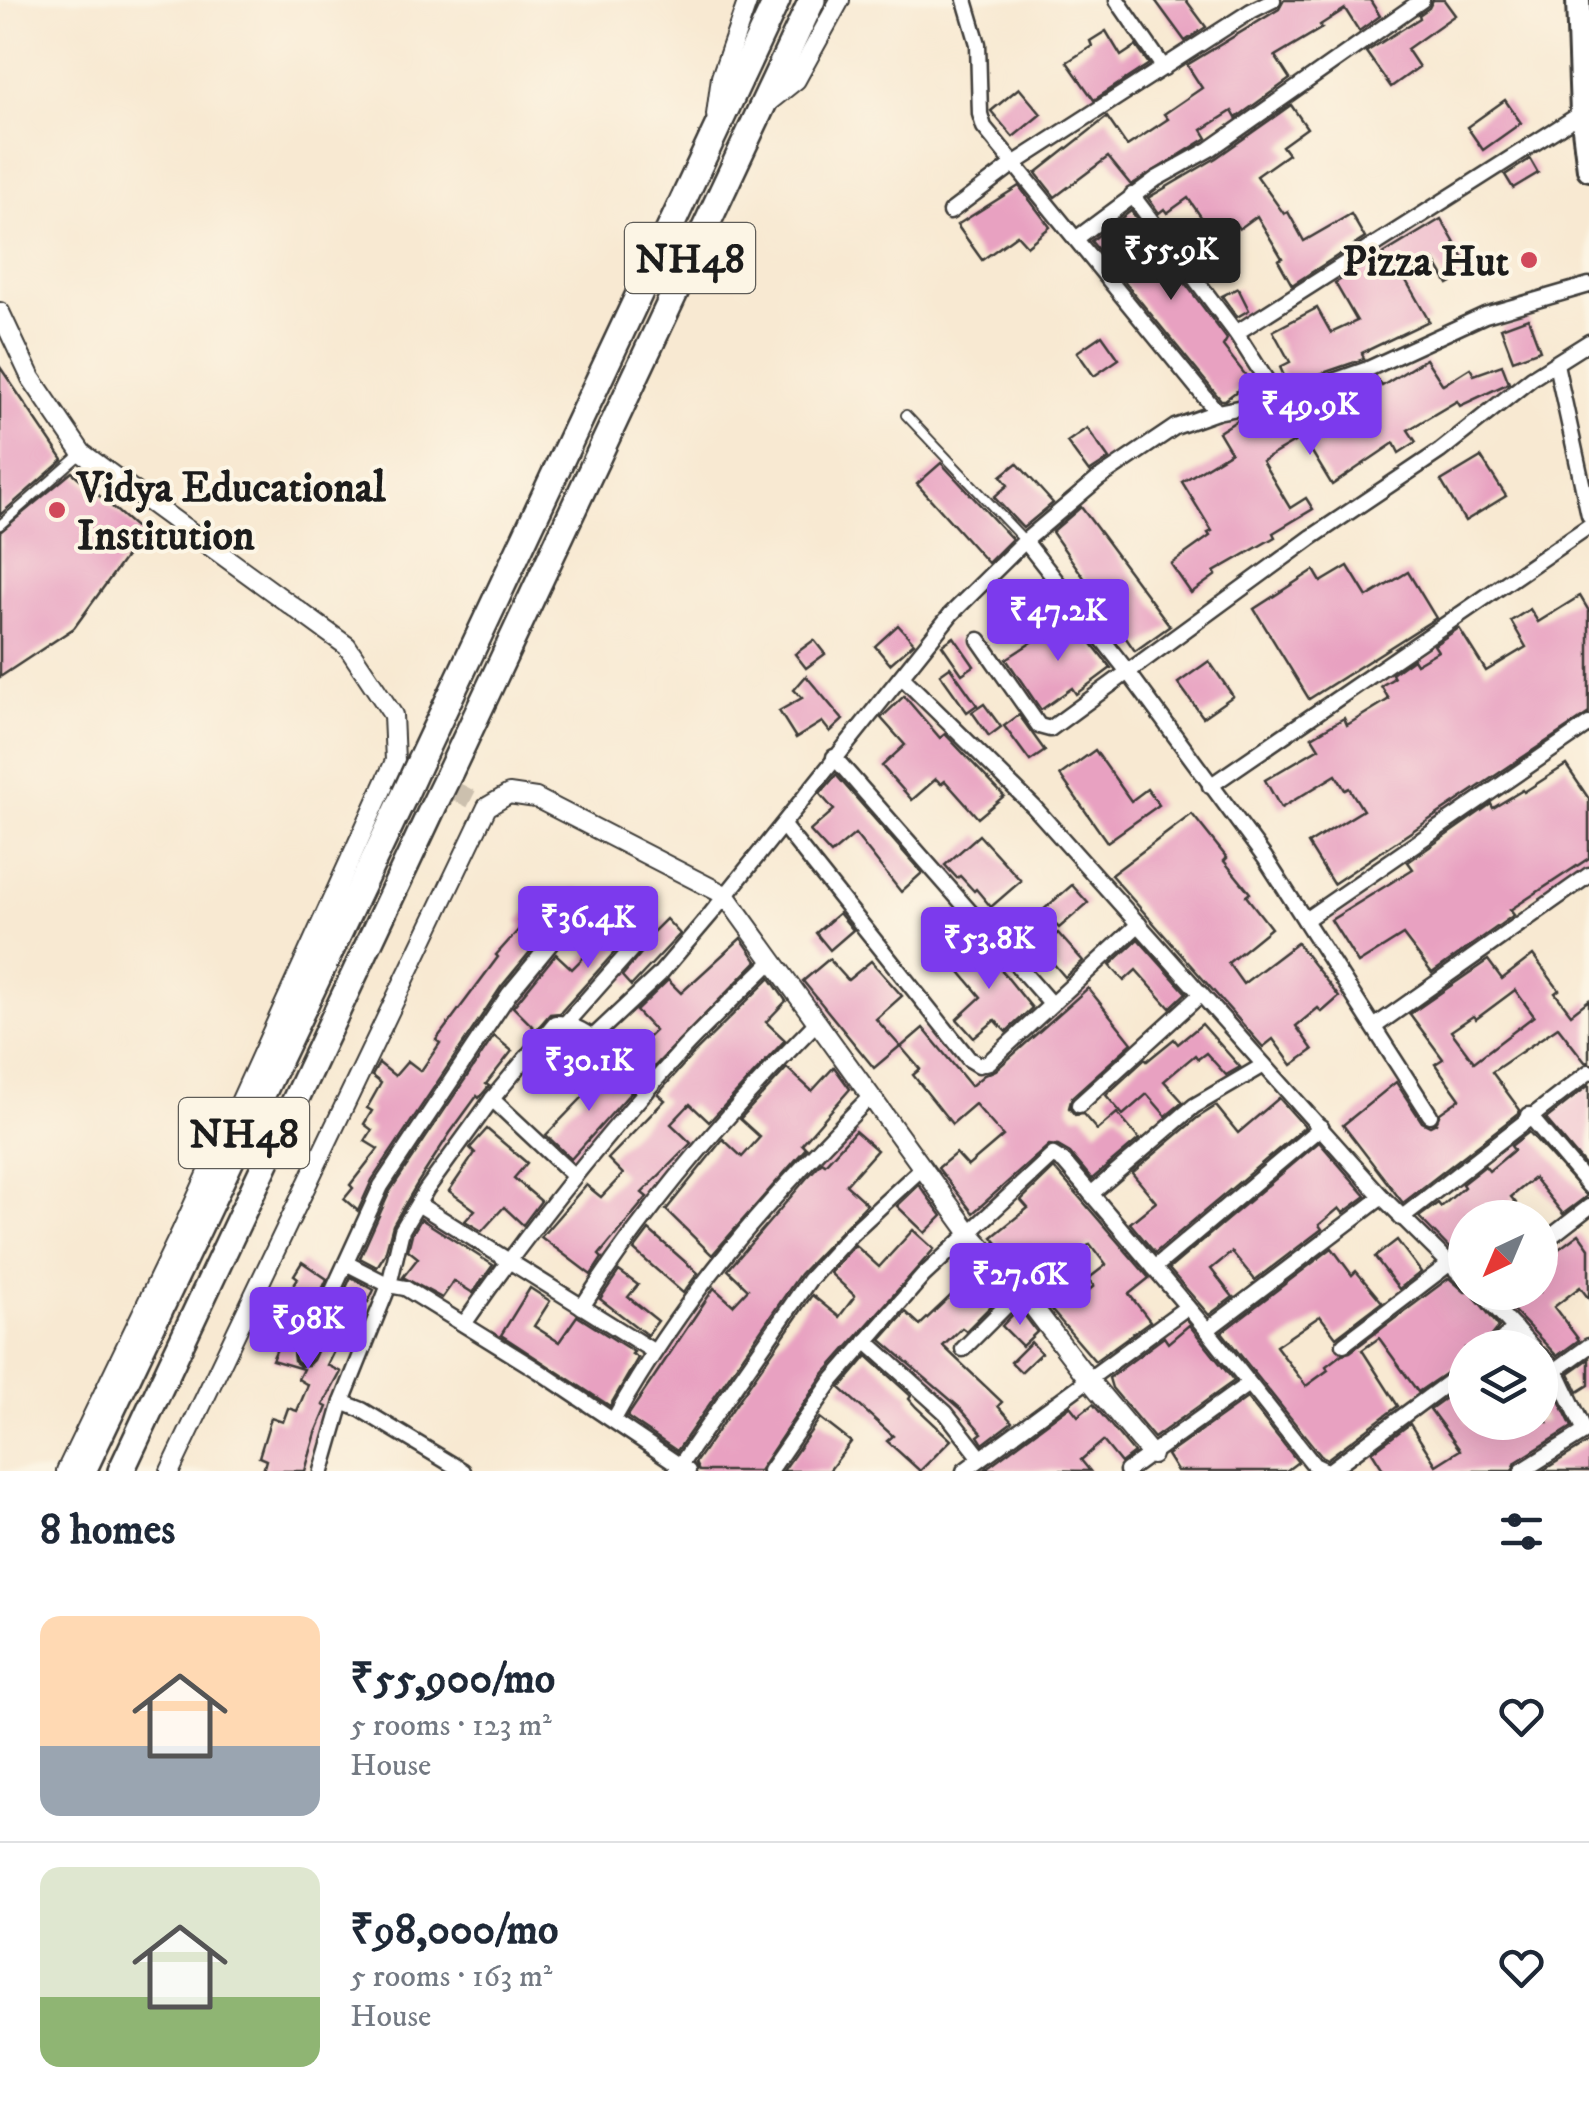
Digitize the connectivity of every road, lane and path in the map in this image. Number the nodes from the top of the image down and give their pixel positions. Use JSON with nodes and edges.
{"nodes":[{"id":1,"x":748,"y":0,"type":"edge"},
{"id":2,"x":776,"y":0,"type":"edge"},
{"id":3,"x":812,"y":0,"type":"edge"},
{"id":4,"x":840,"y":0,"type":"edge"},
{"id":5,"x":965,"y":0,"type":"edge"},
{"id":6,"x":1117,"y":0,"type":"edge"},
{"id":7,"x":1274,"y":0,"type":"edge"},
{"id":8,"x":1422,"y":0,"type":"edge"},
{"id":9,"x":1578,"y":0,"type":"edge"},
{"id":10,"x":1164,"y":68,"type":"junction"},
{"id":11,"x":760,"y":108,"type":"junction"},
{"id":12,"x":1586,"y":111,"type":"edge"},
{"id":13,"x":714,"y":131,"type":"junction"},
{"id":14,"x":1015,"y":162,"type":"junction"},
{"id":15,"x":1589,"y":169,"type":"edge"},
{"id":16,"x":1132,"y":196,"type":"junction"},
{"id":17,"x":950,"y":212,"type":"dead end"},
{"id":18,"x":1077,"y":238,"type":"junction"},
{"id":19,"x":1589,"y":285,"type":"edge"},
{"id":20,"x":2,"y":321,"type":"edge"},
{"id":21,"x":1236,"y":333,"type":"junction"},
{"id":22,"x":1589,"y":342,"type":"edge"},
{"id":23,"x":1556,"y":364,"type":"junction"},
{"id":24,"x":1279,"y":400,"type":"junction"},
{"id":25,"x":1217,"y":412,"type":"junction"},
{"id":26,"x":906,"y":414,"type":"dead end"},
{"id":27,"x":82,"y":452,"type":"junction"},
{"id":28,"x":1589,"y":515,"type":"edge"},
{"id":29,"x":0,"y":525,"type":"edge"},
{"id":30,"x":1589,"y":526,"type":"edge"},
{"id":31,"x":1025,"y":541,"type":"junction"},
{"id":32,"x":980,"y":640,"type":"dead end"},
{"id":33,"x":1128,"y":672,"type":"junction"},
{"id":34,"x":904,"y":678,"type":"junction"},
{"id":35,"x":1589,"y":724,"type":"edge"},
{"id":36,"x":834,"y":757,"type":"junction"},
{"id":37,"x":408,"y":761,"type":"junction"},
{"id":38,"x":1210,"y":786,"type":"junction"},
{"id":39,"x":784,"y":826,"type":"junction"},
{"id":40,"x":1589,"y":875,"type":"edge"},
{"id":41,"x":726,"y":895,"type":"junction"},
{"id":42,"x":1305,"y":920,"type":"junction"},
{"id":43,"x":1139,"y":924,"type":"junction"},
{"id":44,"x":612,"y":925,"type":"dead end"},
{"id":45,"x":638,"y":942,"type":"dead end"},
{"id":46,"x":772,"y":961,"type":"junction"},
{"id":47,"x":1201,"y":994,"type":"junction"},
{"id":48,"x":1051,"y":1004,"type":"junction"},
{"id":49,"x":566,"y":1023,"type":"junction"},
{"id":50,"x":816,"y":1023,"type":"junction"},
{"id":51,"x":1374,"y":1027,"type":"junction"},
{"id":52,"x":592,"y":1038,"type":"junction"},
{"id":53,"x":1264,"y":1065,"type":"junction"},
{"id":54,"x":1589,"y":1072,"type":"edge"},
{"id":55,"x":647,"y":1090,"type":"junction"},
{"id":56,"x":872,"y":1096,"type":"junction"},
{"id":57,"x":492,"y":1099,"type":"junction"},
{"id":58,"x":1079,"y":1105,"type":"dead end"},
{"id":59,"x":1430,"y":1115,"type":"dead end"},
{"id":60,"x":1529,"y":1115,"type":"junction"},
{"id":61,"x":1321,"y":1128,"type":"junction"},
{"id":62,"x":923,"y":1168,"type":"junction"},
{"id":63,"x":574,"y":1176,"type":"junction"},
{"id":64,"x":1589,"y":1186,"type":"edge"},
{"id":65,"x":1091,"y":1194,"type":"junction"},
{"id":66,"x":1382,"y":1197,"type":"junction"},
{"id":67,"x":418,"y":1204,"type":"junction"},
{"id":68,"x":1589,"y":1207,"type":"edge"},
{"id":69,"x":1400,"y":1218,"type":"junction"},
{"id":70,"x":969,"y":1232,"type":"junction"},
{"id":71,"x":1558,"y":1232,"type":"edge"},
{"id":72,"x":508,"y":1261,"type":"junction"},
{"id":73,"x":346,"y":1263,"type":"junction"},
{"id":74,"x":1448,"y":1263,"type":"edge"},
{"id":75,"x":1448,"y":1265,"type":"edge"},
{"id":76,"x":1154,"y":1268,"type":"junction"},
{"id":77,"x":389,"y":1285,"type":"junction"},
{"id":78,"x":1022,"y":1291,"type":"junction"},
{"id":79,"x":582,"y":1307,"type":"junction"},
{"id":80,"x":1186,"y":1307,"type":"junction"},
{"id":81,"x":1498,"y":1310,"type":"edge"},
{"id":82,"x":464,"y":1324,"type":"junction"},
{"id":83,"x":1515,"y":1328,"type":"joint"},
{"id":84,"x":1207,"y":1330,"type":"junction"},
{"id":85,"x":1513,"y":1330,"type":"edge"},
{"id":86,"x":866,"y":1340,"type":"junction"},
{"id":87,"x":1344,"y":1344,"type":"dead end"},
{"id":88,"x":1589,"y":1346,"type":"edge"},
{"id":89,"x":963,"y":1349,"type":"dead end"},
{"id":90,"x":652,"y":1351,"type":"junction"},
{"id":91,"x":303,"y":1356,"type":"dead end"},
{"id":92,"x":1558,"y":1369,"type":"edge"},
{"id":93,"x":1558,"y":1374,"type":"edge"},
{"id":94,"x":1089,"y":1380,"type":"junction"},
{"id":95,"x":1448,"y":1382,"type":"edge"},
{"id":96,"x":1248,"y":1384,"type":"junction"},
{"id":97,"x":342,"y":1402,"type":"junction"},
{"id":98,"x":614,"y":1420,"type":"junction"},
{"id":99,"x":1587,"y":1430,"type":"edge"},
{"id":100,"x":1152,"y":1455,"type":"junction"},
{"id":101,"x":981,"y":1458,"type":"junction"},
{"id":102,"x":681,"y":1469,"type":"edge"},
{"id":103,"x":1319,"y":1470,"type":"edge"},
{"id":104,"x":66,"y":1471,"type":"edge"},
{"id":105,"x":83,"y":1471,"type":"edge"},
{"id":106,"x":121,"y":1471,"type":"edge"},
{"id":107,"x":170,"y":1471,"type":"edge"},
{"id":108,"x":322,"y":1471,"type":"edge"},
{"id":109,"x":463,"y":1471,"type":"edge"},
{"id":110,"x":770,"y":1471,"type":"edge"},
{"id":111,"x":964,"y":1471,"type":"edge"},
{"id":112,"x":1127,"y":1471,"type":"edge"},
{"id":113,"x":1522,"y":1471,"type":"edge"}],
"edges":[{"from":1,"to":13,"type":"street"},
{"from":2,"to":13,"type":"highway","number":"NH48"},
{"from":3,"to":11,"type":"highway","number":"NH48"},
{"from":4,"to":11,"type":"street"},
{"from":5,"to":14,"type":"street"},
{"from":6,"to":10,"type":"street"},
{"from":7,"to":10,"type":"street"},
{"from":8,"to":16,"type":"street"},
{"from":9,"to":12,"type":"main road"},
{"from":10,"to":14,"type":"street"},
{"from":11,"to":106,"type":"highway","number":"NH48","bridge":true},
{"from":12,"to":15,"type":"main road"},
{"from":12,"to":21,"type":"street"},
{"from":13,"to":37,"type":"highway","number":"NH48"},
{"from":14,"to":17,"type":"street"},
{"from":14,"to":18,"type":"street"},
{"from":16,"to":18,"type":"street"},
{"from":16,"to":21,"type":"street"},
{"from":18,"to":25,"type":"street"},
{"from":19,"to":24,"type":"street"},
{"from":20,"to":27,"type":"street"},
{"from":21,"to":24,"type":"street"},
{"from":22,"to":23,"type":"street"},
{"from":23,"to":28,"type":"street"},
{"from":23,"to":33,"type":"street"},
{"from":24,"to":25,"type":"street"},
{"from":25,"to":31,"type":"street"},
{"from":26,"to":31,"type":"lane"},
{"from":27,"to":29,"type":"lane"},
{"from":27,"to":37,"type":"street"},
{"from":30,"to":38,"type":"street"},
{"from":31,"to":33,"type":"street"},
{"from":31,"to":34,"type":"street"},
{"from":32,"to":33,"type":"street"},
{"from":33,"to":38,"type":"street"},
{"from":34,"to":36,"type":"street"},
{"from":34,"to":43,"type":"street"},
{"from":35,"to":42,"type":"street"},
{"from":36,"to":39,"type":"street"},
{"from":36,"to":48,"type":"street"},
{"from":37,"to":104,"type":"street"},
{"from":37,"to":105,"type":"highway","number":"NH48","bridge":true},
{"from":38,"to":42,"type":"street"},
{"from":39,"to":41,"type":"street"},
{"from":39,"to":48,"type":"street"},
{"from":40,"to":51,"type":"street"},
{"from":41,"to":46,"type":"street"},
{"from":41,"to":52,"type":"street"},
{"from":41,"to":107,"type":"street"},
{"from":42,"to":51,"type":"street"},
{"from":43,"to":47,"type":"street"},
{"from":43,"to":48,"type":"street"},
{"from":44,"to":73,"type":"street"},
{"from":45,"to":49,"type":"street"},
{"from":46,"to":50,"type":"street"},
{"from":46,"to":55,"type":"street"},
{"from":47,"to":53,"type":"street"},
{"from":47,"to":58,"type":"street"},
{"from":49,"to":52,"type":"street"},
{"from":49,"to":57,"type":"street"},
{"from":50,"to":56,"type":"street"},
{"from":50,"to":79,"type":"street"},
{"from":51,"to":59,"type":"street"},
{"from":52,"to":55,"type":"street"},
{"from":53,"to":61,"type":"street"},
{"from":53,"to":65,"type":"street"},
{"from":54,"to":60,"type":"street"},
{"from":55,"to":63,"type":"street"},
{"from":56,"to":62,"type":"street"},
{"from":56,"to":90,"type":"street"},
{"from":57,"to":63,"type":"street"},
{"from":57,"to":67,"type":"street"},
{"from":60,"to":64,"type":"street"},
{"from":60,"to":69,"type":"street"},
{"from":61,"to":66,"type":"street"},
{"from":61,"to":76,"type":"street"},
{"from":62,"to":70,"type":"street"},
{"from":62,"to":102,"type":"street"},
{"from":63,"to":72,"type":"street"},
{"from":65,"to":70,"type":"street"},
{"from":65,"to":76,"type":"street"},
{"from":66,"to":69,"type":"street"},
{"from":66,"to":84,"type":"street"},
{"from":67,"to":72,"type":"street"},
{"from":67,"to":77,"type":"street"},
{"from":68,"to":71,"type":"street"},
{"from":69,"to":74,"type":"street"},
{"from":70,"to":78,"type":"street"},
{"from":70,"to":86,"type":"street"},
{"from":72,"to":79,"type":"street"},
{"from":72,"to":82,"type":"street"},
{"from":73,"to":77,"type":"street"},
{"from":73,"to":91,"type":"street"},
{"from":75,"to":87,"type":"street"},
{"from":76,"to":80,"type":"street"},
{"from":77,"to":82,"type":"street"},
{"from":77,"to":97,"type":"street"},
{"from":78,"to":89,"type":"street"},
{"from":78,"to":94,"type":"street"},
{"from":79,"to":90,"type":"street"},
{"from":80,"to":84,"type":"street"},
{"from":80,"to":94,"type":"street"},
{"from":81,"to":83,"type":"street"},
{"from":82,"to":98,"type":"street"},
{"from":83,"to":85,"type":"street"},
{"from":84,"to":96,"type":"street"},
{"from":86,"to":101,"type":"street"},
{"from":86,"to":110,"type":"street"},
{"from":88,"to":92,"type":"street"},
{"from":90,"to":98,"type":"street"},
{"from":93,"to":99,"type":"street"},
{"from":94,"to":100,"type":"street"},
{"from":94,"to":101,"type":"street"},
{"from":95,"to":103,"type":"street"},
{"from":96,"to":100,"type":"street"},
{"from":96,"to":103,"type":"street"},
{"from":97,"to":108,"type":"street"},
{"from":97,"to":109,"type":"street"},
{"from":98,"to":102,"type":"street"},
{"from":99,"to":113,"type":"street"},
{"from":100,"to":112,"type":"street"},
{"from":101,"to":111,"type":"street"}]}
